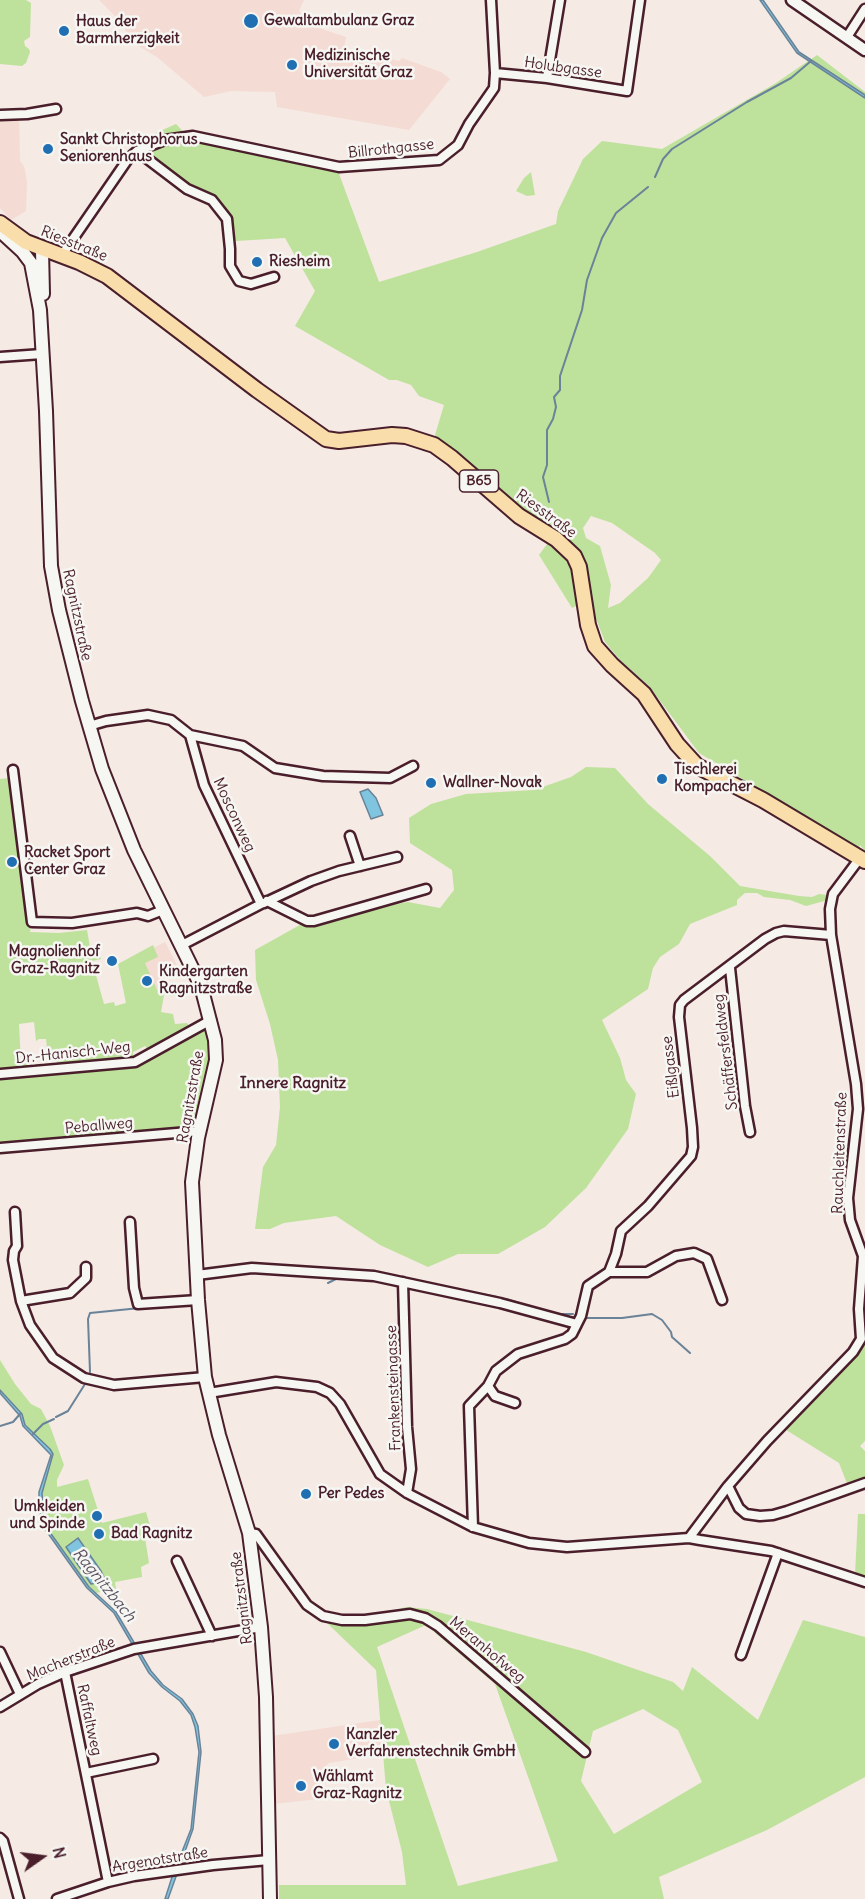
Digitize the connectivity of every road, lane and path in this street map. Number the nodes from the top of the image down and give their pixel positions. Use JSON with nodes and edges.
{"nodes":[{"id":1,"x":491,"y":0,"type":"edge"},
{"id":2,"x":560,"y":0,"type":"edge"},
{"id":3,"x":640,"y":0,"type":"edge"},
{"id":4,"x":792,"y":0,"type":"edge"},
{"id":5,"x":865,"y":9,"type":"edge"},
{"id":6,"x":847,"y":38,"type":"junction"},
{"id":7,"x":865,"y":50,"type":"edge"},
{"id":8,"x":495,"y":73,"type":"junction"},
{"id":9,"x":547,"y":78,"type":"junction"},
{"id":10,"x":56,"y":109,"type":"dead end"},
{"id":11,"x":0,"y":115,"type":"edge"},
{"id":12,"x":137,"y":150,"type":"junction"},
{"id":13,"x":0,"y":223,"type":"edge"},
{"id":14,"x":0,"y":231,"type":"edge"},
{"id":15,"x":40,"y":249,"type":"junction"},
{"id":16,"x":62,"y":255,"type":"junction"},
{"id":17,"x":31,"y":263,"type":"junction"},
{"id":18,"x":274,"y":277,"type":"dead end"},
{"id":19,"x":40,"y":310,"type":"junction"},
{"id":20,"x":42,"y":354,"type":"junction"},
{"id":21,"x":0,"y":357,"type":"edge"},
{"id":22,"x":89,"y":726,"type":"junction"},
{"id":23,"x":190,"y":735,"type":"junction"},
{"id":24,"x":413,"y":766,"type":"dead end"},
{"id":25,"x":13,"y":770,"type":"dead end"},
{"id":26,"x":350,"y":836,"type":"dead end"},
{"id":27,"x":397,"y":858,"type":"dead end"},
{"id":28,"x":862,"y":859,"type":"edge"},
{"id":29,"x":360,"y":866,"type":"junction"},
{"id":30,"x":426,"y":889,"type":"dead end"},
{"id":31,"x":264,"y":903,"type":"junction"},
{"id":32,"x":163,"y":910,"type":"junction"},
{"id":33,"x":831,"y":935,"type":"junction"},
{"id":34,"x":182,"y":945,"type":"junction"},
{"id":35,"x":729,"y":968,"type":"junction"},
{"id":36,"x":211,"y":1020,"type":"junction"},
{"id":37,"x":0,"y":1074,"type":"edge"},
{"id":38,"x":200,"y":1131,"type":"junction"},
{"id":39,"x":750,"y":1132,"type":"dead end"},
{"id":40,"x":0,"y":1148,"type":"edge"},
{"id":41,"x":15,"y":1212,"type":"dead end"},
{"id":42,"x":130,"y":1222,"type":"dead end"},
{"id":43,"x":86,"y":1267,"type":"dead end"},
{"id":44,"x":609,"y":1272,"type":"junction"},
{"id":45,"x":197,"y":1275,"type":"junction"},
{"id":46,"x":403,"y":1282,"type":"junction"},
{"id":47,"x":198,"y":1300,"type":"junction"},
{"id":48,"x":722,"y":1300,"type":"dead end"},
{"id":49,"x":21,"y":1301,"type":"junction"},
{"id":50,"x":577,"y":1324,"type":"junction"},
{"id":51,"x":205,"y":1377,"type":"junction"},
{"id":52,"x":488,"y":1386,"type":"junction"},
{"id":53,"x":208,"y":1394,"type":"junction"},
{"id":54,"x":516,"y":1403,"type":"dead end"},
{"id":55,"x":865,"y":1483,"type":"edge"},
{"id":56,"x":728,"y":1486,"type":"junction"},
{"id":57,"x":407,"y":1493,"type":"junction"},
{"id":58,"x":473,"y":1527,"type":"junction"},
{"id":59,"x":249,"y":1533,"type":"junction"},
{"id":60,"x":688,"y":1538,"type":"junction"},
{"id":61,"x":778,"y":1554,"type":"junction"},
{"id":62,"x":177,"y":1561,"type":"dead end"},
{"id":63,"x":865,"y":1582,"type":"edge"},
{"id":64,"x":261,"y":1627,"type":"junction"},
{"id":65,"x":212,"y":1636,"type":"junction"},
{"id":66,"x":0,"y":1652,"type":"edge"},
{"id":67,"x":741,"y":1655,"type":"dead end"},
{"id":68,"x":65,"y":1672,"type":"junction"},
{"id":69,"x":20,"y":1694,"type":"junction"},
{"id":70,"x":0,"y":1707,"type":"edge"},
{"id":71,"x":585,"y":1752,"type":"dead end"},
{"id":72,"x":153,"y":1759,"type":"dead end"},
{"id":73,"x":86,"y":1773,"type":"junction"},
{"id":74,"x":0,"y":1838,"type":"edge"},
{"id":75,"x":269,"y":1860,"type":"junction"},
{"id":76,"x":108,"y":1882,"type":"junction"},
{"id":77,"x":19,"y":1899,"type":"edge"},
{"id":78,"x":57,"y":1899,"type":"edge"},
{"id":79,"x":270,"y":1899,"type":"edge"}],
"edges":[{"from":1,"to":8,"type":"street","name":"Billrothgasse"},
{"from":2,"to":9,"type":"street"},
{"from":3,"to":9,"type":"street","name":"Holubgasse"},
{"from":4,"to":6,"type":"street"},
{"from":5,"to":6,"type":"street"},
{"from":6,"to":7,"type":"street"},
{"from":8,"to":9,"type":"street","name":"Holubgasse"},
{"from":8,"to":12,"type":"street","name":"Billrothgasse"},
{"from":10,"to":11,"type":"street"},
{"from":12,"to":16,"type":"street"},
{"from":12,"to":18,"type":"street"},
{"from":13,"to":15,"type":"main road","name":"Riesstraße","number":"B65"},
{"from":14,"to":17,"type":"main road"},
{"from":15,"to":16,"type":"main road","name":"Riesstraße","number":"B65"},
{"from":15,"to":17,"type":"main road"},
{"from":15,"to":19,"type":"main road","name":"Ragnitzstraße"},
{"from":16,"to":28,"type":"main road","name":"Riesstraße","number":"B65"},
{"from":17,"to":19,"type":"main road","name":"Ragnitzstraße"},
{"from":19,"to":20,"type":"main road","name":"Ragnitzstraße"},
{"from":20,"to":21,"type":"street"},
{"from":20,"to":22,"type":"main road","name":"Ragnitzstraße"},
{"from":22,"to":23,"type":"street"},
{"from":22,"to":32,"type":"main road","name":"Ragnitzstraße"},
{"from":23,"to":24,"type":"street"},
{"from":23,"to":31,"type":"street","name":"Mosconweg"},
{"from":25,"to":32,"type":"street"},
{"from":26,"to":29,"type":"street"},
{"from":27,"to":29,"type":"street"},
{"from":28,"to":33,"type":"street","name":"Rauchleitenstraße"},
{"from":29,"to":31,"type":"street"},
{"from":30,"to":31,"type":"street"},
{"from":31,"to":34,"type":"street"},
{"from":32,"to":34,"type":"main road","name":"Ragnitzstraße"},
{"from":33,"to":35,"type":"street","name":"Eißlgasse"},
{"from":33,"to":56,"type":"street","name":"Rauchleitenstraße"},
{"from":34,"to":36,"type":"main road","name":"Ragnitzstraße"},
{"from":35,"to":39,"type":"street","name":"Schäffersfeldweg"},
{"from":35,"to":44,"type":"street","name":"Eißlgasse"},
{"from":36,"to":37,"type":"street","name":"Dr.-Hanisch-Weg"},
{"from":36,"to":38,"type":"main road","name":"Ragnitzstraße"},
{"from":38,"to":40,"type":"street","name":"Peballweg"},
{"from":38,"to":45,"type":"main road","name":"Ragnitzstraße"},
{"from":41,"to":49,"type":"street"},
{"from":42,"to":47,"type":"street"},
{"from":43,"to":49,"type":"street"},
{"from":44,"to":48,"type":"street"},
{"from":44,"to":50,"type":"street"},
{"from":45,"to":46,"type":"street"},
{"from":45,"to":47,"type":"main road","name":"Ragnitzstraße"},
{"from":46,"to":50,"type":"street"},
{"from":46,"to":57,"type":"street","name":"Frankensteingasse"},
{"from":47,"to":51,"type":"main road","name":"Ragnitzstraße"},
{"from":49,"to":51,"type":"street"},
{"from":50,"to":52,"type":"street"},
{"from":51,"to":53,"type":"main road","name":"Ragnitzstraße"},
{"from":52,"to":54,"type":"street"},
{"from":52,"to":58,"type":"street"},
{"from":53,"to":57,"type":"street"},
{"from":53,"to":59,"type":"main road","name":"Ragnitzstraße"},
{"from":55,"to":56,"type":"street"},
{"from":56,"to":60,"type":"street","name":"Rauchleitenstraße"},
{"from":57,"to":58,"type":"street"},
{"from":58,"to":60,"type":"street"},
{"from":59,"to":64,"type":"main road","name":"Ragnitzstraße"},
{"from":59,"to":71,"type":"street","name":"Meranhofweg"},
{"from":60,"to":61,"type":"street"},
{"from":61,"to":63,"type":"street"},
{"from":61,"to":67,"type":"street"},
{"from":62,"to":65,"type":"street"},
{"from":64,"to":65,"type":"street","name":"Macherstraße"},
{"from":64,"to":75,"type":"main road","name":"Ragnitzstraße"},
{"from":65,"to":68,"type":"street","name":"Macherstraße"},
{"from":66,"to":69,"type":"street"},
{"from":68,"to":69,"type":"street","name":"Macherstraße"},
{"from":68,"to":73,"type":"street","name":"Raffaltweg"},
{"from":69,"to":70,"type":"street","name":"Macherstraße"},
{"from":72,"to":73,"type":"street","name":"Raffaltweg"},
{"from":73,"to":76,"type":"street","name":"Raffaltweg"},
{"from":74,"to":77,"type":"street"},
{"from":75,"to":76,"type":"street","name":"Argenotstraße"},
{"from":75,"to":79,"type":"main road","name":"Ragnitzstraße"},
{"from":76,"to":78,"type":"street","name":"Argenotstraße"}]}
